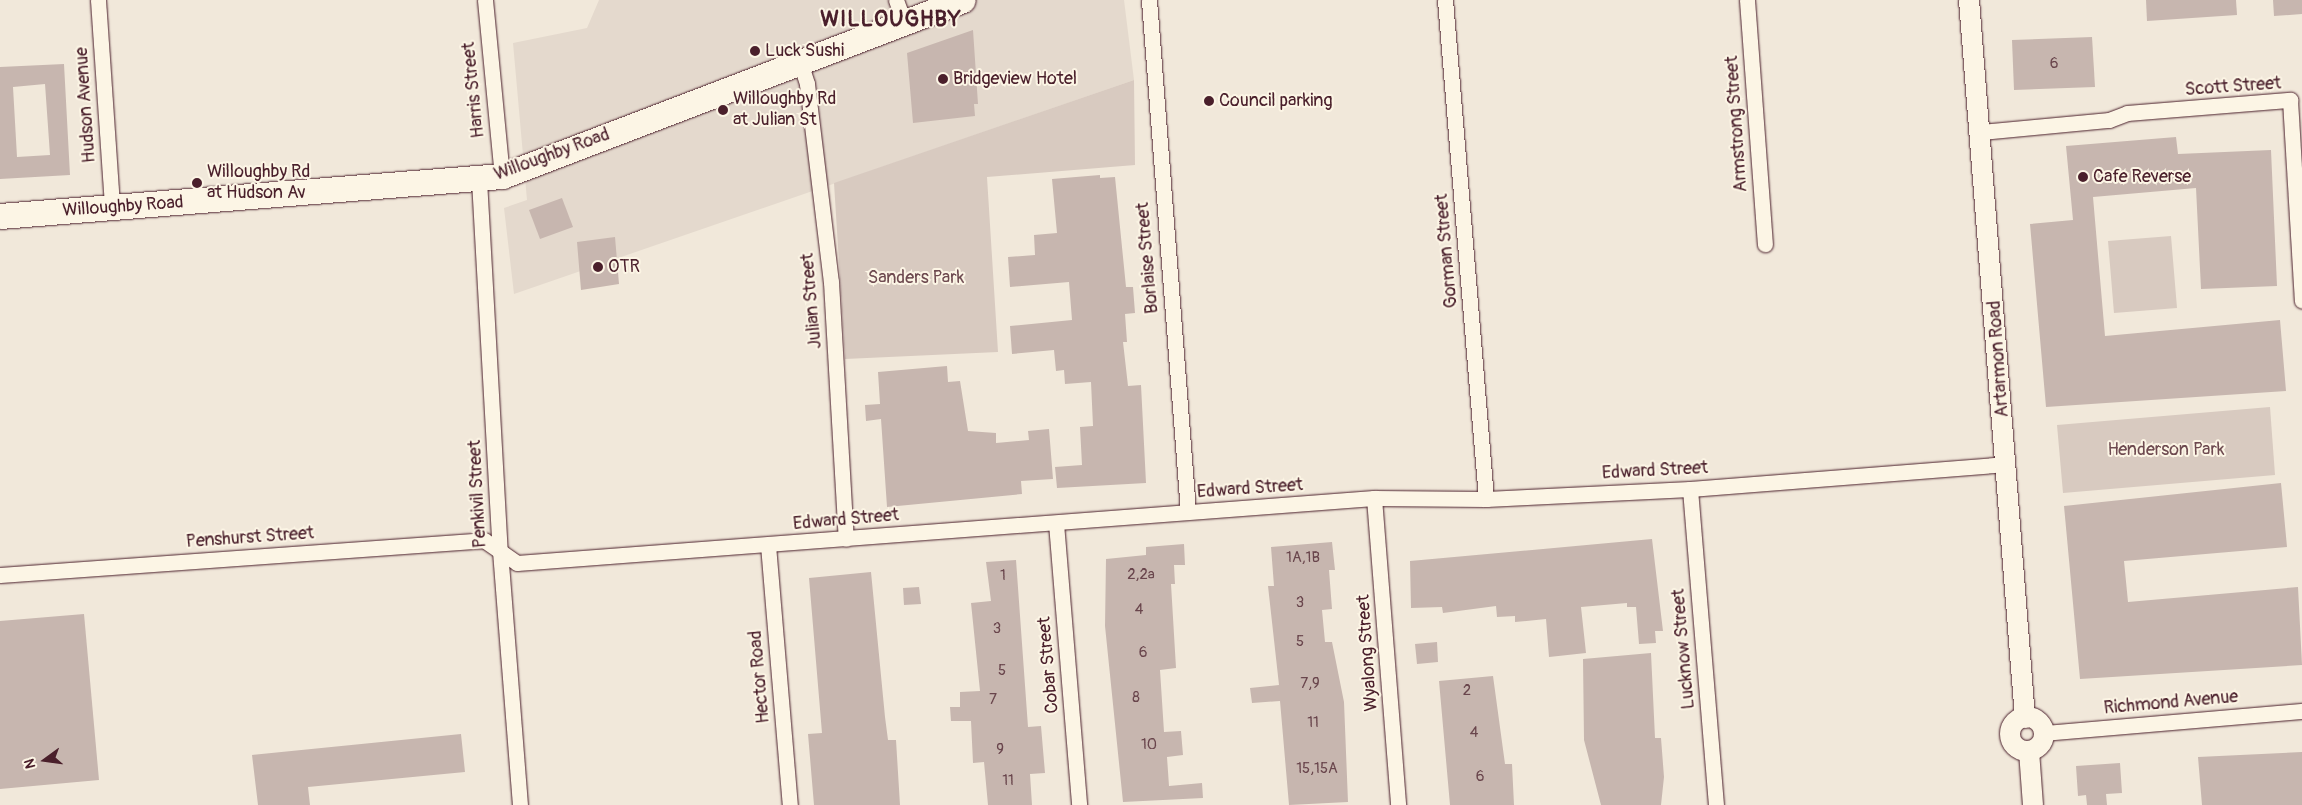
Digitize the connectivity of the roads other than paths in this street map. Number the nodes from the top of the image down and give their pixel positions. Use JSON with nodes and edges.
{"nodes":[{"id":1,"x":98,"y":0,"type":"edge"},
{"id":2,"x":485,"y":0,"type":"edge"},
{"id":3,"x":962,"y":0,"type":"edge"},
{"id":4,"x":1149,"y":0,"type":"edge"},
{"id":5,"x":1445,"y":0,"type":"edge"},
{"id":6,"x":1747,"y":0,"type":"edge"},
{"id":7,"x":1969,"y":0,"type":"edge"},
{"id":8,"x":900,"y":11,"type":"edge"},
{"id":9,"x":800,"y":62,"type":"junction"},
{"id":10,"x":1981,"y":132,"type":"junction"},
{"id":11,"x":490,"y":178,"type":"junction"},
{"id":12,"x":112,"y":208,"type":"junction"},
{"id":13,"x":0,"y":216,"type":"edge"},
{"id":14,"x":1765,"y":244,"type":"dead end"},
{"id":15,"x":2302,"y":301,"type":"edge"},
{"id":16,"x":2007,"y":464,"type":"junction"},
{"id":17,"x":1690,"y":489,"type":"junction"},
{"id":18,"x":1374,"y":498,"type":"junction"},
{"id":19,"x":1486,"y":499,"type":"junction"},
{"id":20,"x":1188,"y":512,"type":"junction"},
{"id":21,"x":1056,"y":523,"type":"junction"},
{"id":22,"x":846,"y":539,"type":"junction"},
{"id":23,"x":768,"y":545,"type":"junction"},
{"id":24,"x":500,"y":551,"type":"junction"},
{"id":25,"x":0,"y":575,"type":"edge"},
{"id":26,"x":2302,"y":711,"type":"edge"},
{"id":27,"x":2025,"y":718,"type":"junction"},
{"id":28,"x":2044,"y":733,"type":"junction"},
{"id":29,"x":2029,"y":751,"type":"junction"},
{"id":30,"x":520,"y":805,"type":"edge"},
{"id":31,"x":790,"y":805,"type":"edge"},
{"id":32,"x":1079,"y":805,"type":"edge"},
{"id":33,"x":1398,"y":805,"type":"edge"},
{"id":34,"x":1716,"y":805,"type":"edge"},
{"id":35,"x":2033,"y":805,"type":"edge"}],
"edges":[{"from":1,"to":12,"type":"street","name":"Hudson Avenue"},
{"from":2,"to":11,"type":"street","name":"Harris Street"},
{"from":3,"to":8,"type":"main road","name":"Willoughby Road"},
{"from":4,"to":20,"type":"street","name":"Borlaise Street"},
{"from":5,"to":19,"type":"street","name":"Gorman Street"},
{"from":6,"to":14,"type":"street","name":"Armstrong Street"},
{"from":7,"to":10,"type":"street","name":"Artarmon Road"},
{"from":8,"to":9,"type":"main road","name":"Willoughby Road"},
{"from":9,"to":11,"type":"main road","name":"Willoughby Road"},
{"from":9,"to":22,"type":"street","name":"Julian Street"},
{"from":10,"to":15,"type":"street","name":"Scott Street"},
{"from":10,"to":16,"type":"street","name":"Artarmon Road"},
{"from":11,"to":12,"type":"main road","name":"Willoughby Road"},
{"from":11,"to":24,"type":"street","name":"Penkivil Street"},
{"from":12,"to":13,"type":"main road","name":"Willoughby Road"},
{"from":16,"to":17,"type":"street","name":"Edward Street"},
{"from":16,"to":27,"type":"street","name":"Artarmon Road"},
{"from":17,"to":19,"type":"street","name":"Edward Street"},
{"from":17,"to":34,"type":"street","name":"Lucknow Street"},
{"from":18,"to":19,"type":"street","name":"Edward Street"},
{"from":18,"to":20,"type":"street","name":"Edward Street"},
{"from":18,"to":33,"type":"street","name":"Wyalong Street"},
{"from":20,"to":21,"type":"street","name":"Edward Street"},
{"from":21,"to":22,"type":"street","name":"Edward Street"},
{"from":21,"to":32,"type":"street","name":"Cobar Street"},
{"from":22,"to":23,"type":"street","name":"Edward Street"},
{"from":23,"to":24,"type":"street","name":"Edward Street"},
{"from":23,"to":31,"type":"street","name":"Hector Road"},
{"from":24,"to":25,"type":"street","name":"Penshurst Street"},
{"from":24,"to":30,"type":"street","name":"Penkivil Street"},
{"from":26,"to":28,"type":"street","name":"Richmond Avenue"},
{"from":27,"to":28,"type":"street"},
{"from":27,"to":29,"type":"street"},
{"from":28,"to":29,"type":"street"},
{"from":29,"to":35,"type":"street"}]}
